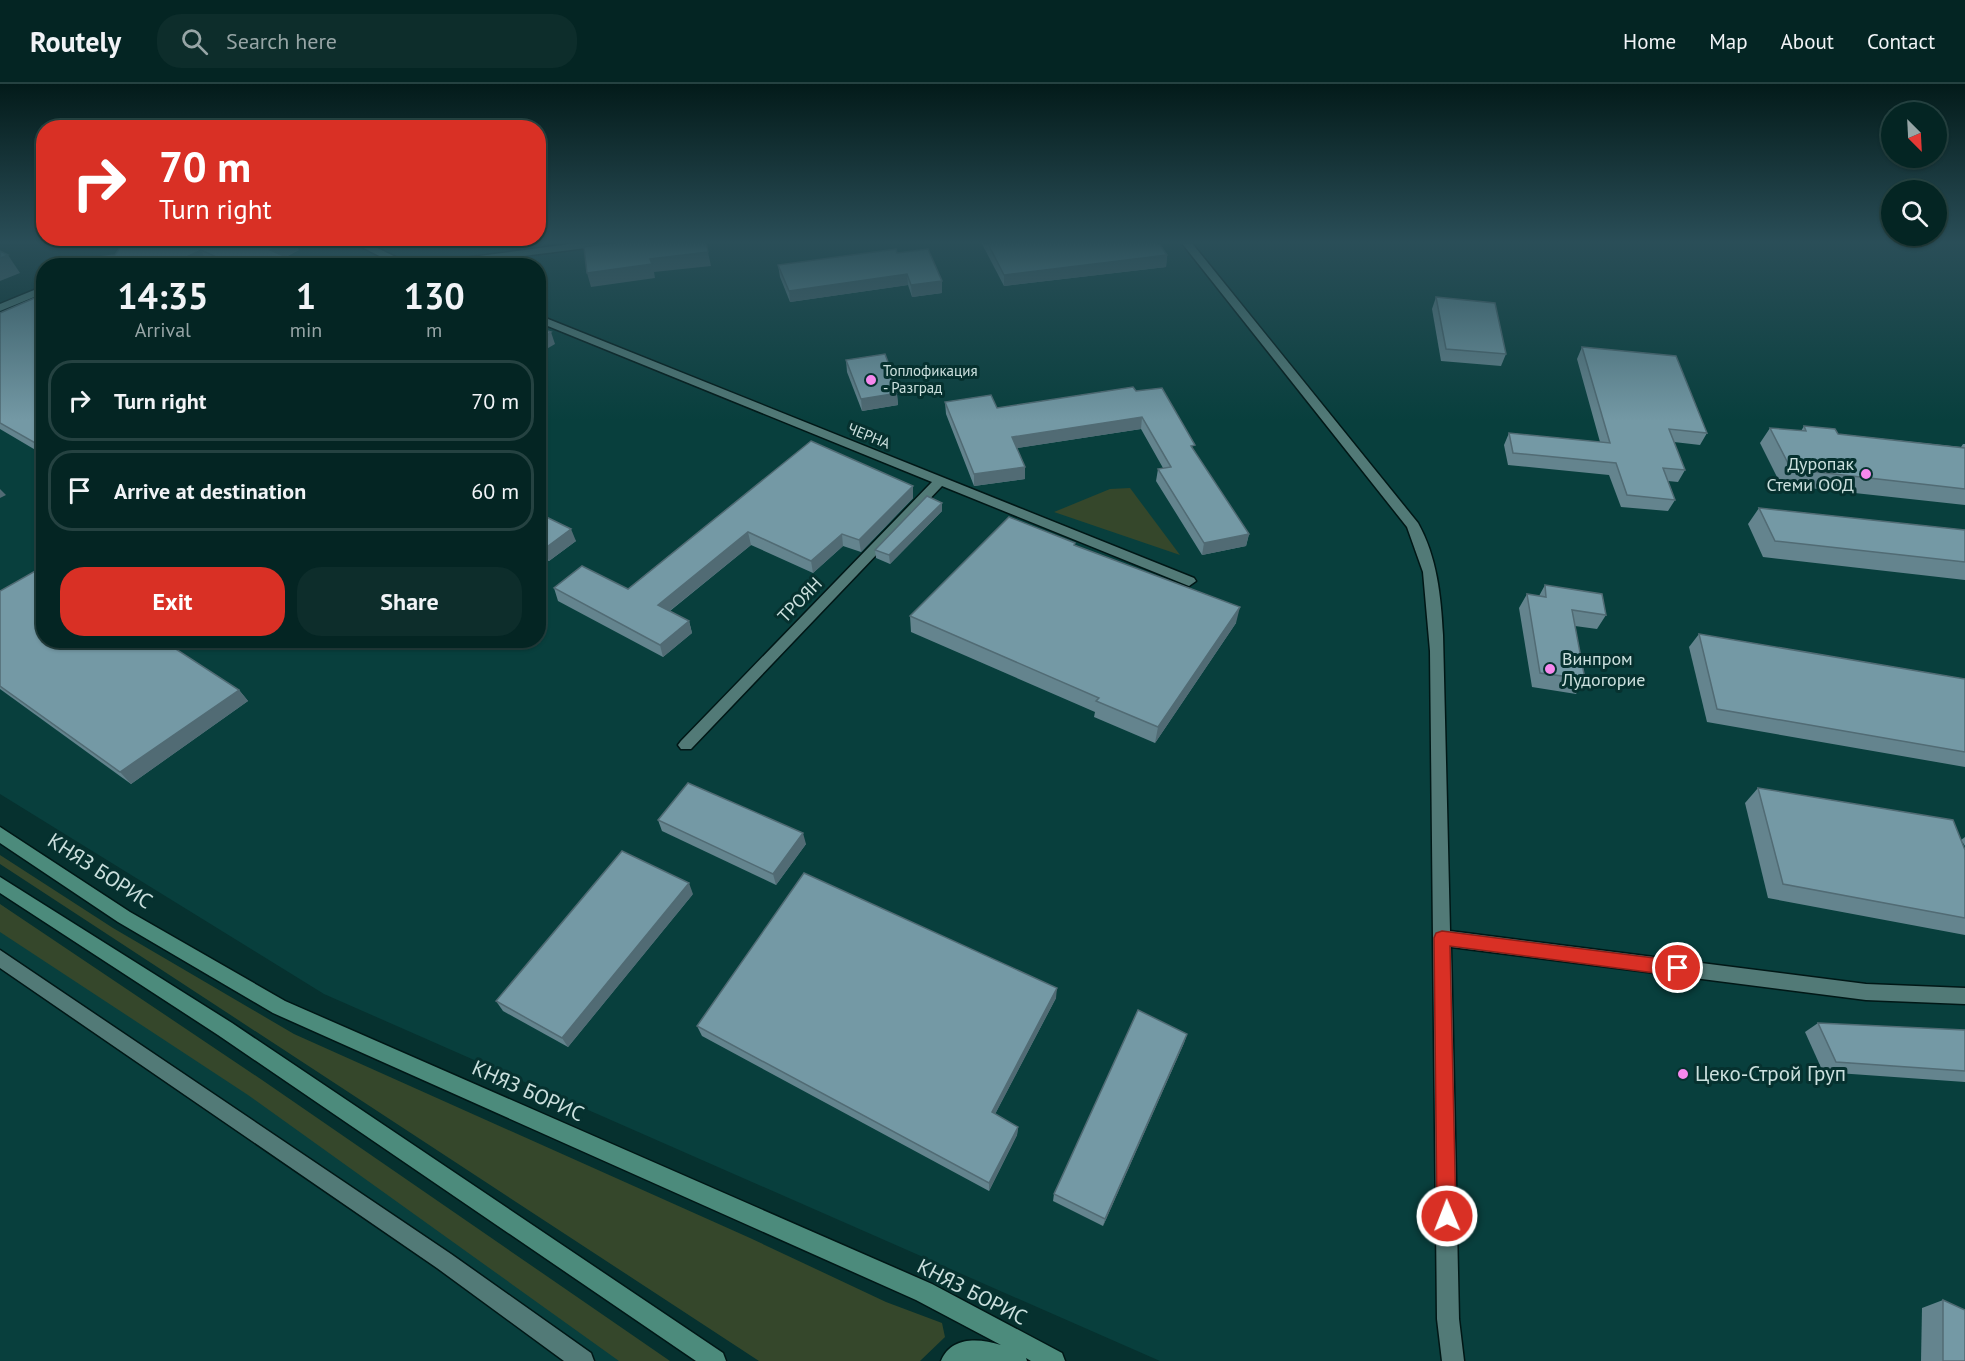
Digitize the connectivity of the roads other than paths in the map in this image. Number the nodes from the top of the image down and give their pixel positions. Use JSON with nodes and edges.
{"nodes":[{"id":1,"x":15,"y":302,"type":"edge"},
{"id":2,"x":1234,"y":302,"type":"edge"},
{"id":3,"x":0,"y":308,"type":"edge"},
{"id":4,"x":546,"y":321,"type":"edge"},
{"id":5,"x":940,"y":480,"type":"junction"},
{"id":6,"x":1189,"y":581,"type":"dead end"},
{"id":7,"x":686,"y":745,"type":"dead end"},
{"id":8,"x":0,"y":834,"type":"edge"},
{"id":9,"x":0,"y":884,"type":"edge"},
{"id":10,"x":1442,"y":938,"type":"junction"},
{"id":11,"x":0,"y":958,"type":"edge"},
{"id":12,"x":1965,"y":996,"type":"edge"},
{"id":13,"x":1448,"y":1319,"type":"junction"},
{"id":14,"x":584,"y":1361,"type":"edge"},
{"id":15,"x":715,"y":1361,"type":"edge"},
{"id":16,"x":952,"y":1361,"type":"edge"},
{"id":17,"x":1016,"y":1361,"type":"edge"},
{"id":18,"x":1054,"y":1361,"type":"edge"},
{"id":19,"x":1444,"y":1361,"type":"edge"},
{"id":20,"x":1453,"y":1361,"type":"edge"}],
"edges":[{"from":1,"to":3,"type":"street"},
{"from":2,"to":10,"type":"street"},
{"from":4,"to":5,"type":"street","name":"ЧЕРНА"},
{"from":5,"to":6,"type":"street","name":"ЧЕРНА"},
{"from":5,"to":7,"type":"street","name":"ТРОЯН"},
{"from":8,"to":18,"type":"street","name":"КНЯЗ БОРИС"},
{"from":9,"to":15,"type":"street"},
{"from":10,"to":12,"type":"street"},
{"from":10,"to":13,"type":"street"},
{"from":11,"to":14,"type":"street"},
{"from":13,"to":19,"type":"street"},
{"from":13,"to":20,"type":"street"},
{"from":16,"to":17,"type":"street"}]}
